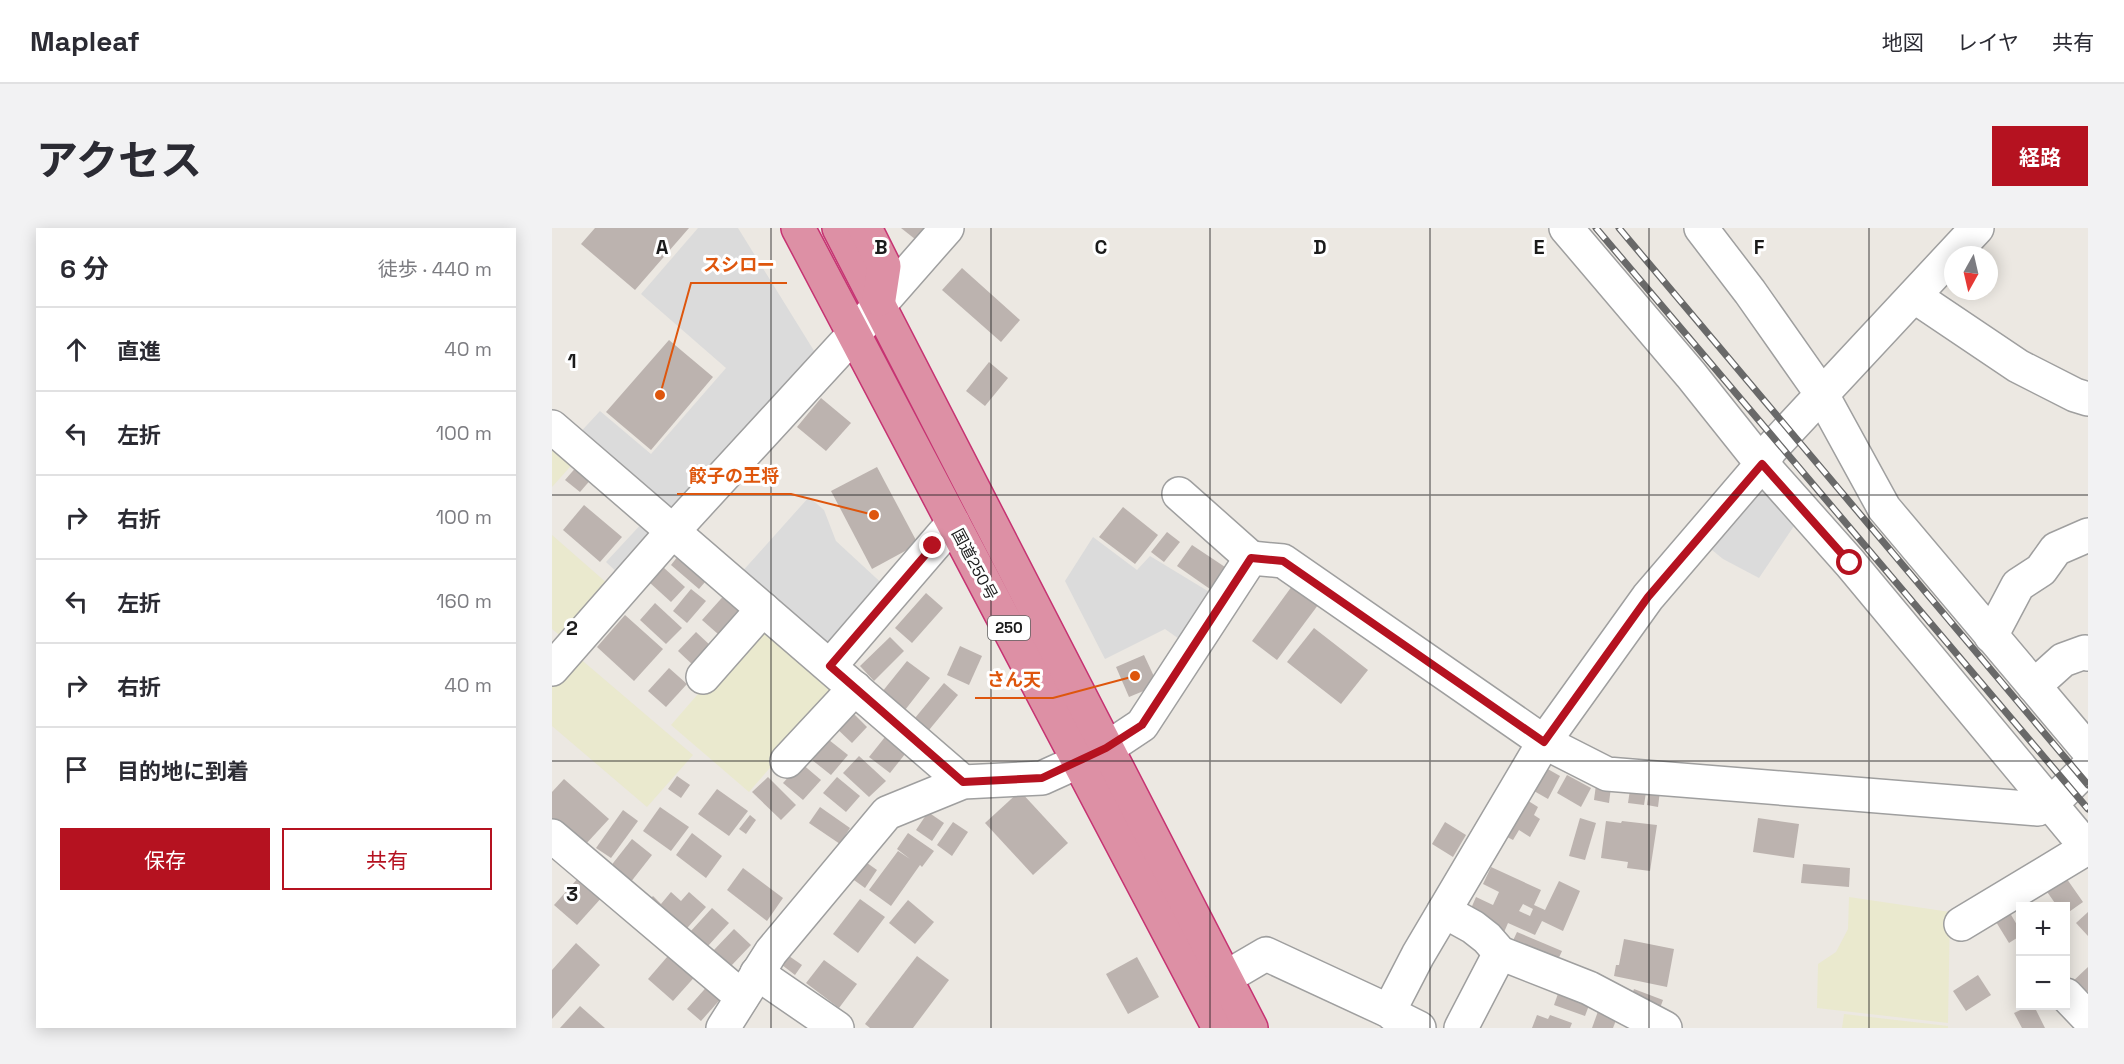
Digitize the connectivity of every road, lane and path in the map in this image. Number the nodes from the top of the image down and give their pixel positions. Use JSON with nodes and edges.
{"nodes":[{"id":1,"x":798,"y":228,"type":"edge"},
{"id":2,"x":839,"y":228,"type":"edge"},
{"id":3,"x":865,"y":228,"type":"edge"},
{"id":4,"x":947,"y":228,"type":"edge"},
{"id":5,"x":1566,"y":228,"type":"edge"},
{"id":6,"x":1701,"y":228,"type":"edge"},
{"id":7,"x":1977,"y":228,"type":"edge"},
{"id":8,"x":1914,"y":296,"type":"junction"},
{"id":9,"x":878,"y":304,"type":"junction"},
{"id":10,"x":853,"y":335,"type":"junction"},
{"id":11,"x":1821,"y":393,"type":"junction"},
{"id":12,"x":2088,"y":399,"type":"edge"},
{"id":13,"x":552,"y":427,"type":"edge"},
{"id":14,"x":1762,"y":464,"type":"junction"},
{"id":15,"x":1179,"y":494,"type":"dead end"},
{"id":16,"x":953,"y":523,"type":"junction"},
{"id":17,"x":672,"y":532,"type":"junction"},
{"id":18,"x":2088,"y":535,"type":"edge"},
{"id":19,"x":1251,"y":558,"type":"junction"},
{"id":20,"x":763,"y":609,"type":"junction"},
{"id":21,"x":1991,"y":636,"type":"junction"},
{"id":22,"x":2088,"y":654,"type":"edge"},
{"id":23,"x":830,"y":666,"type":"junction"},
{"id":24,"x":552,"y":669,"type":"edge"},
{"id":25,"x":703,"y":677,"type":"dead end"},
{"id":26,"x":2034,"y":686,"type":"junction"},
{"id":27,"x":855,"y":688,"type":"junction"},
{"id":28,"x":1544,"y":742,"type":"junction"},
{"id":29,"x":2088,"y":750,"type":"edge"},
{"id":30,"x":1093,"y":754,"type":"junction"},
{"id":31,"x":787,"y":761,"type":"dead end"},
{"id":32,"x":2088,"y":767,"type":"edge"},
{"id":33,"x":963,"y":782,"type":"junction"},
{"id":34,"x":2049,"y":803,"type":"junction"},
{"id":35,"x":552,"y":836,"type":"edge"},
{"id":36,"x":2088,"y":849,"type":"edge"},
{"id":37,"x":1444,"y":911,"type":"junction"},
{"id":38,"x":1961,"y":924,"type":"dead end"},
{"id":39,"x":1500,"y":953,"type":"junction"},
{"id":40,"x":1225,"y":978,"type":"junction"},
{"id":41,"x":750,"y":985,"type":"junction"},
{"id":42,"x":2070,"y":999,"type":"edge"},
{"id":43,"x":1389,"y":1011,"type":"junction"},
{"id":44,"x":2088,"y":1018,"type":"edge"},
{"id":45,"x":723,"y":1028,"type":"edge"},
{"id":46,"x":837,"y":1028,"type":"edge"},
{"id":47,"x":1218,"y":1028,"type":"edge"},
{"id":48,"x":1251,"y":1028,"type":"edge"},
{"id":49,"x":1419,"y":1028,"type":"edge"},
{"id":50,"x":1461,"y":1028,"type":"edge"},
{"id":51,"x":1665,"y":1028,"type":"edge"}],
"edges":[{"from":1,"to":10,"type":"highway","name":"国道250号","number":"250"},
{"from":2,"to":9,"type":"highway","name":"国道250号","number":"250"},
{"from":3,"to":9,"type":"highway"},
{"from":4,"to":9,"type":"street"},
{"from":5,"to":14,"type":"street"},
{"from":6,"to":11,"type":"street"},
{"from":7,"to":8,"type":"street"},
{"from":8,"to":11,"type":"street"},
{"from":8,"to":12,"type":"street"},
{"from":9,"to":10,"type":"street"},
{"from":9,"to":30,"type":"highway","name":"国道250号","number":"250"},
{"from":10,"to":16,"type":"highway","name":"国道250号","number":"250"},
{"from":10,"to":17,"type":"street"},
{"from":11,"to":14,"type":"street"},
{"from":11,"to":21,"type":"street"},
{"from":13,"to":17,"type":"street"},
{"from":14,"to":28,"type":"street"},
{"from":14,"to":34,"type":"street"},
{"from":15,"to":19,"type":"street"},
{"from":16,"to":23,"type":"street"},
{"from":16,"to":30,"type":"highway","name":"国道250号","number":"250"},
{"from":17,"to":20,"type":"street"},
{"from":17,"to":24,"type":"street"},
{"from":18,"to":21,"type":"street"},
{"from":19,"to":28,"type":"street"},
{"from":19,"to":30,"type":"street"},
{"from":20,"to":23,"type":"street"},
{"from":20,"to":25,"type":"street"},
{"from":21,"to":26,"type":"street"},
{"from":22,"to":26,"type":"street"},
{"from":23,"to":27,"type":"street"},
{"from":26,"to":29,"type":"street"},
{"from":27,"to":31,"type":"street"},
{"from":27,"to":33,"type":"street"},
{"from":28,"to":34,"type":"street"},
{"from":28,"to":37,"type":"street"},
{"from":30,"to":33,"type":"street"},
{"from":30,"to":40,"type":"highway","name":"国道250号","number":"250"},
{"from":30,"to":47,"type":"highway","name":"国道250号","number":"250"},
{"from":32,"to":34,"type":"street"},
{"from":33,"to":41,"type":"street"},
{"from":34,"to":36,"type":"street"},
{"from":35,"to":41,"type":"street"},
{"from":36,"to":38,"type":"street"},
{"from":37,"to":39,"type":"street"},
{"from":37,"to":43,"type":"street"},
{"from":39,"to":50,"type":"street"},
{"from":39,"to":51,"type":"street"},
{"from":40,"to":43,"type":"street"},
{"from":40,"to":48,"type":"highway","name":"国道250号","number":"250"},
{"from":41,"to":45,"type":"street"},
{"from":41,"to":46,"type":"street"},
{"from":42,"to":44,"type":"street"},
{"from":43,"to":49,"type":"street"}]}
